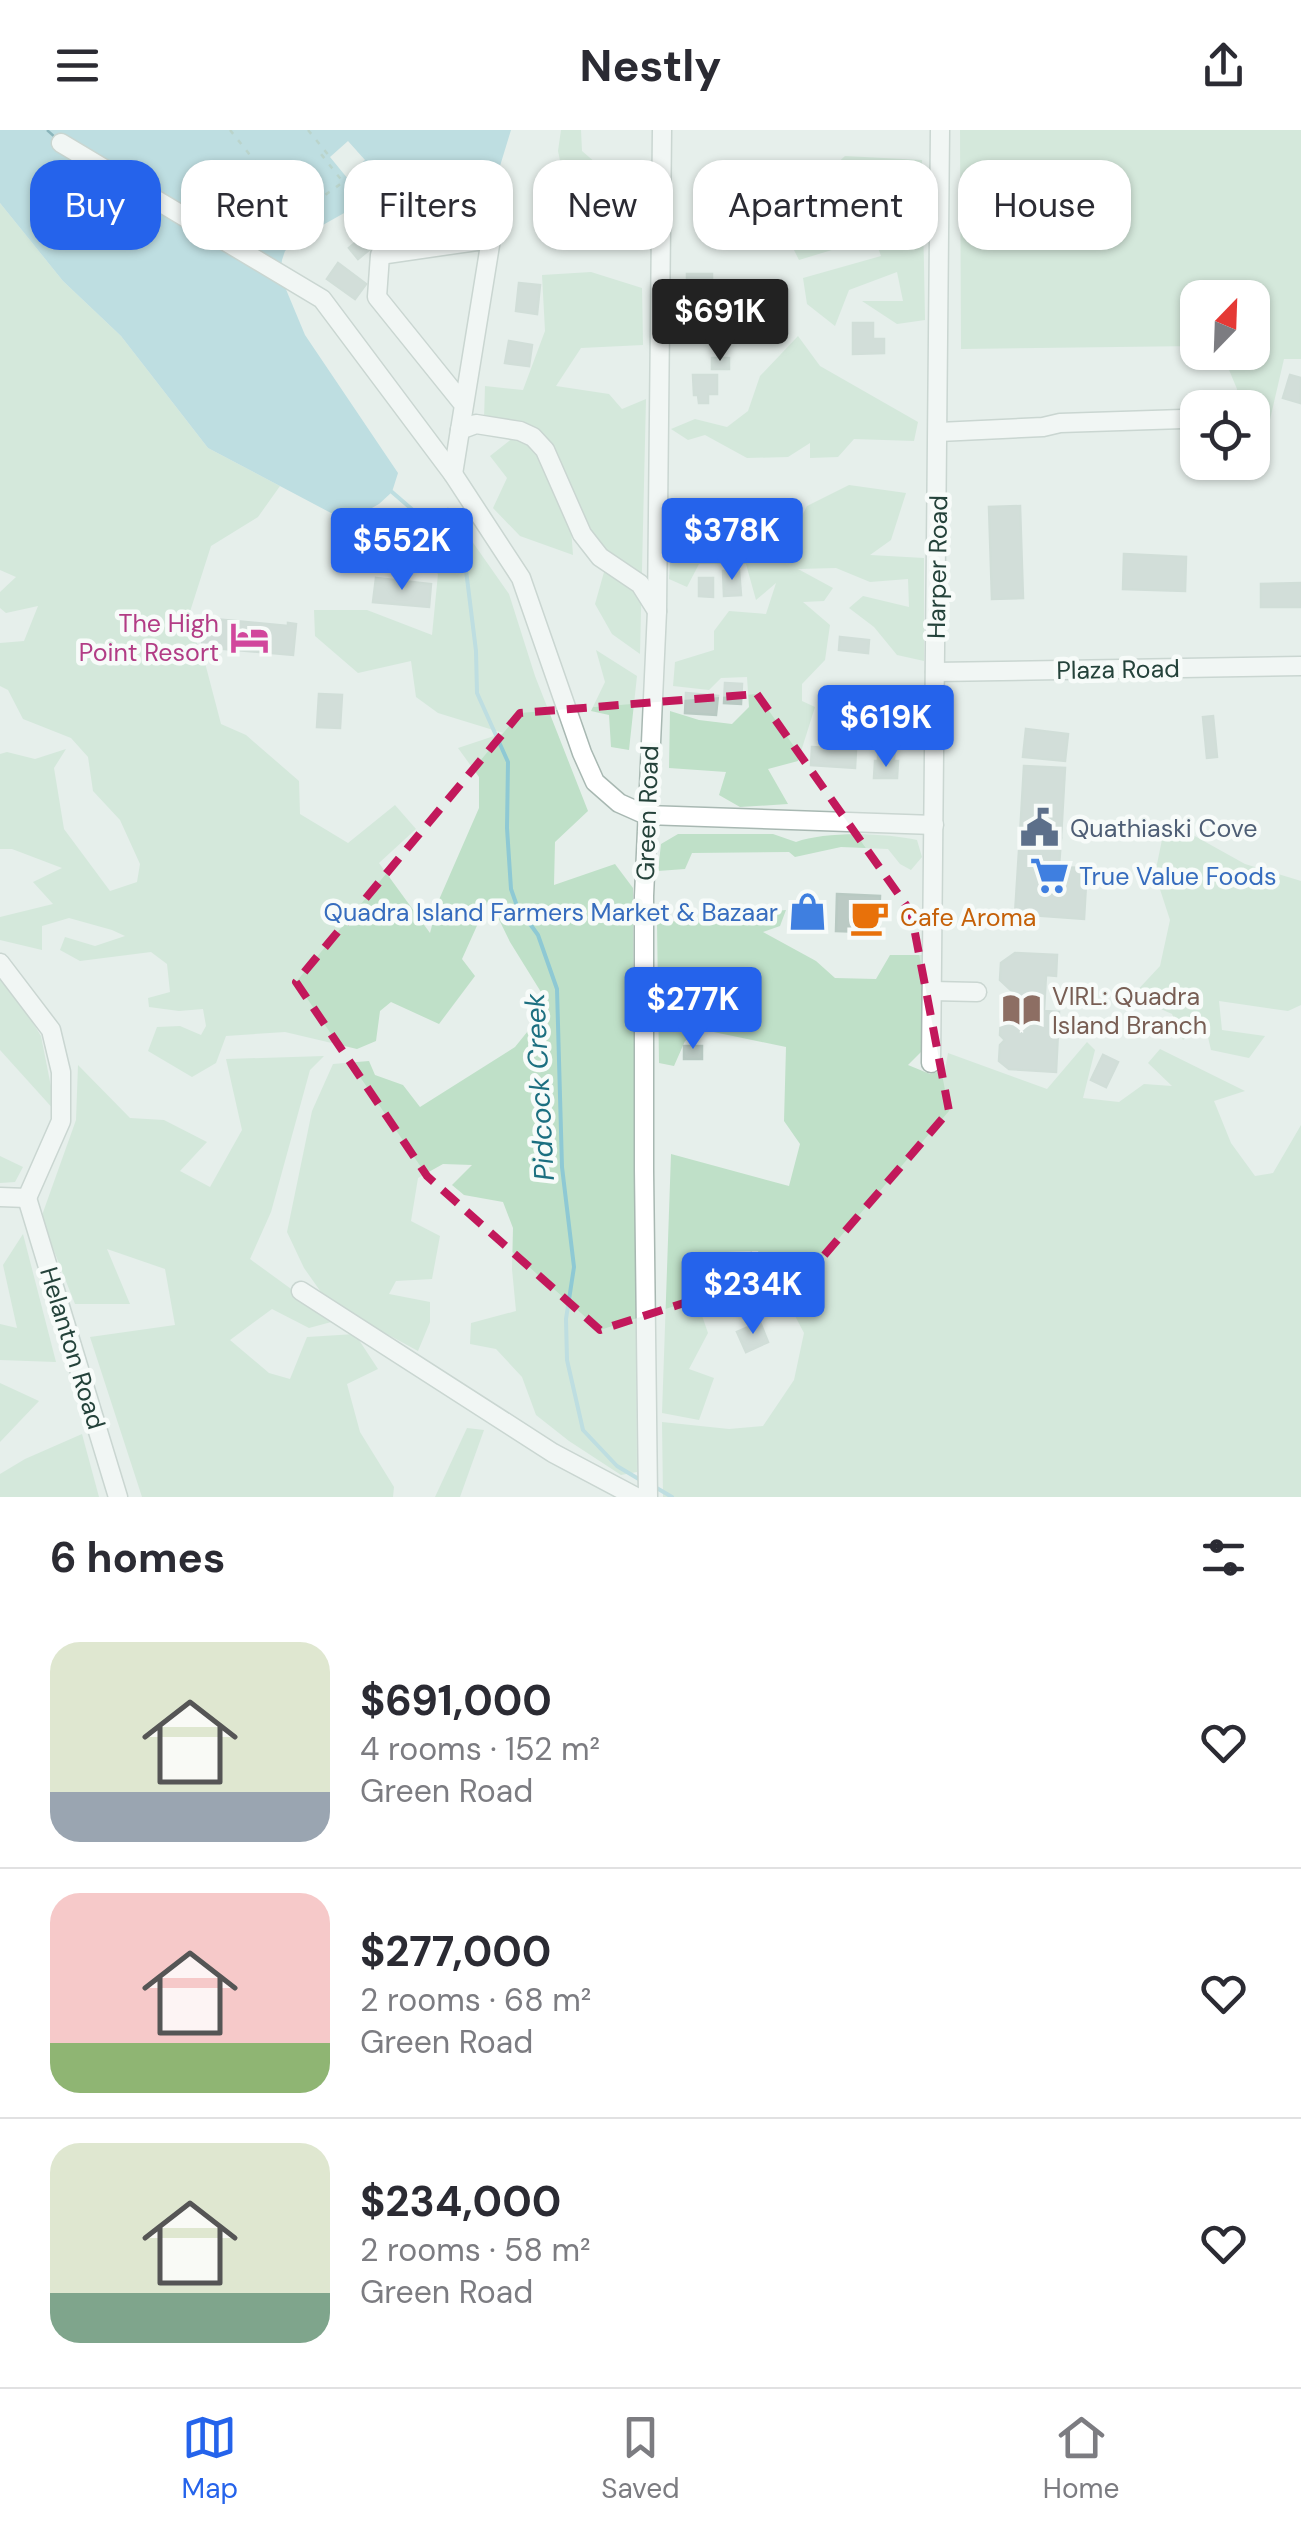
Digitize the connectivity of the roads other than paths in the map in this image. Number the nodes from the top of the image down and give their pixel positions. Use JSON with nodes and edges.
{"nodes":[{"id":1,"x":662,"y":130,"type":"edge"},
{"id":2,"x":940,"y":130,"type":"edge"},
{"id":3,"x":61,"y":143,"type":"dead end"},
{"id":4,"x":464,"y":406,"type":"junction"},
{"id":5,"x":1180,"y":419,"type":"edge"},
{"id":6,"x":460,"y":430,"type":"junction"},
{"id":7,"x":939,"y":432,"type":"junction"},
{"id":8,"x":453,"y":474,"type":"junction"},
{"id":9,"x":657,"y":611,"type":"junction"},
{"id":10,"x":1301,"y":666,"type":"edge"},
{"id":11,"x":935,"y":672,"type":"junction"},
{"id":12,"x":646,"y":814,"type":"junction"},
{"id":13,"x":934,"y":825,"type":"junction"},
{"id":14,"x":0,"y":963,"type":"edge"},
{"id":15,"x":932,"y":991,"type":"junction"},
{"id":16,"x":977,"y":992,"type":"dead end"},
{"id":17,"x":932,"y":1063,"type":"dead end"},
{"id":18,"x":0,"y":1197,"type":"edge"},
{"id":19,"x":27,"y":1198,"type":"junction"},
{"id":20,"x":301,"y":1291,"type":"dead end"},
{"id":21,"x":118,"y":1497,"type":"edge"},
{"id":22,"x":636,"y":1497,"type":"edge"},
{"id":23,"x":648,"y":1497,"type":"edge"}],
"edges":[{"from":1,"to":9,"type":"street","name":"Green Road"},
{"from":2,"to":7,"type":"street","name":"Harper Road"},
{"from":3,"to":8,"type":"street"},
{"from":4,"to":4,"type":"street"},
{"from":4,"to":6,"type":"street"},
{"from":5,"to":7,"type":"street"},
{"from":6,"to":8,"type":"street"},
{"from":6,"to":9,"type":"street"},
{"from":7,"to":11,"type":"street","name":"Harper Road"},
{"from":8,"to":12,"type":"street"},
{"from":9,"to":12,"type":"street","name":"Green Road"},
{"from":10,"to":11,"type":"street","name":"Plaza Road"},
{"from":11,"to":13,"type":"street","name":"Harper Road"},
{"from":12,"to":13,"type":"street"},
{"from":12,"to":23,"type":"street","name":"Green Road"},
{"from":13,"to":15,"type":"street","name":"Harper Road"},
{"from":14,"to":19,"type":"street"},
{"from":15,"to":16,"type":"street"},
{"from":15,"to":17,"type":"street","name":"Harper Road"},
{"from":18,"to":19,"type":"street"},
{"from":19,"to":21,"type":"street","name":"Helanton Road"},
{"from":20,"to":22,"type":"street"}]}
